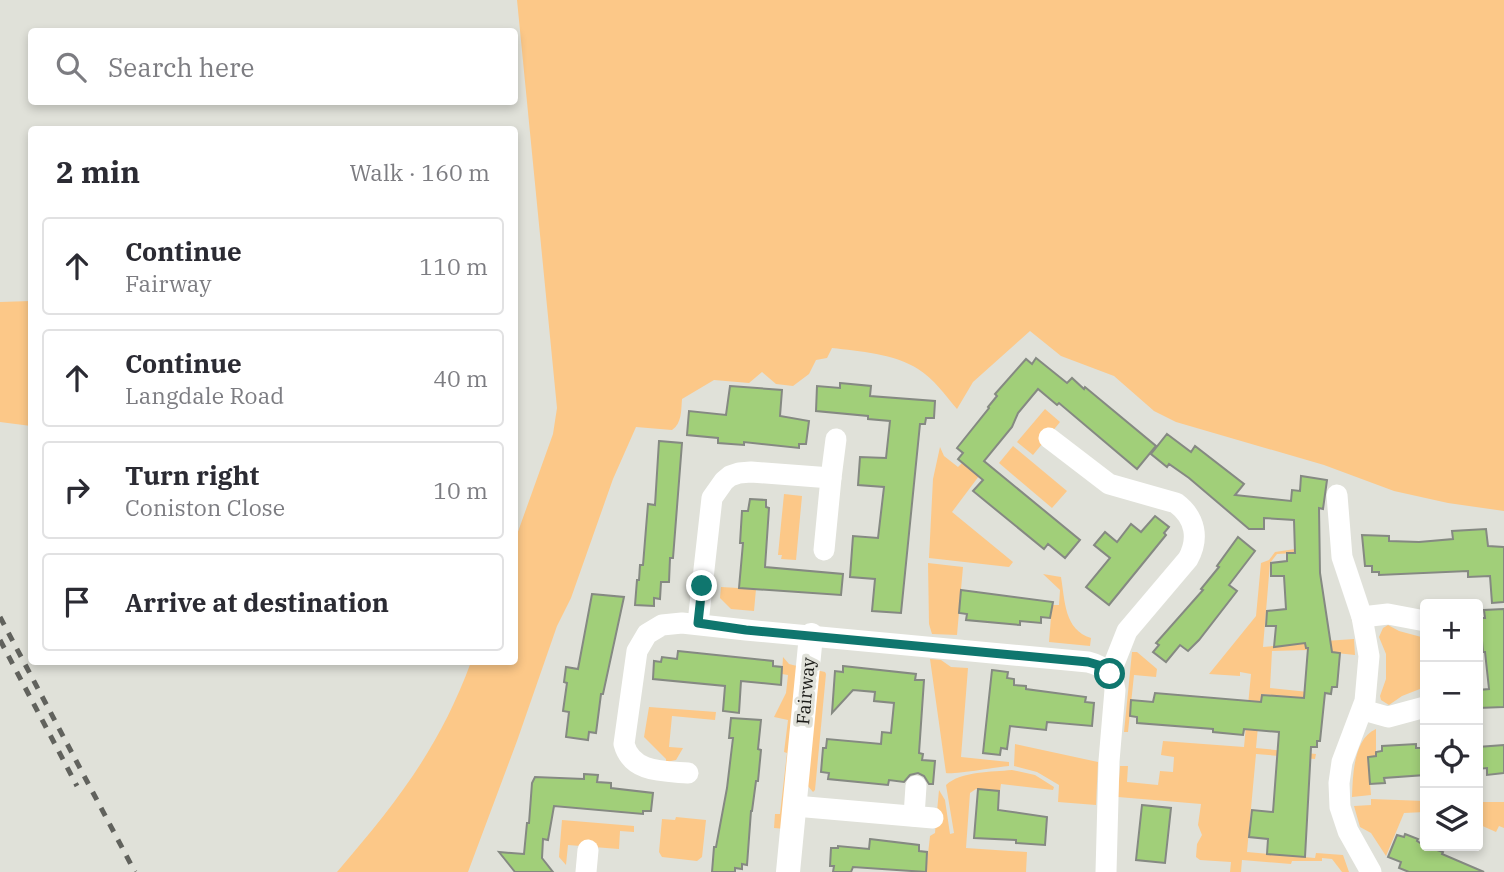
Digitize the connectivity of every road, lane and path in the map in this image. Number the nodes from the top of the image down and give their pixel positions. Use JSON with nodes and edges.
{"nodes":[{"id":1,"x":836,"y":439,"type":"dead end"},
{"id":2,"x":1049,"y":439,"type":"dead end"},
{"id":3,"x":831,"y":478,"type":"junction"},
{"id":4,"x":1336,"y":495,"type":"dead end"},
{"id":5,"x":824,"y":550,"type":"dead end"},
{"id":6,"x":1362,"y":617,"type":"junction"},
{"id":7,"x":1420,"y":620,"type":"edge"},
{"id":8,"x":698,"y":623,"type":"junction"},
{"id":9,"x":811,"y":635,"type":"junction"},
{"id":10,"x":1110,"y":674,"type":"junction"},
{"id":11,"x":1420,"y":708,"type":"edge"},
{"id":12,"x":1363,"y":710,"type":"junction"},
{"id":13,"x":688,"y":773,"type":"dead end"},
{"id":14,"x":916,"y":786,"type":"dead end"},
{"id":15,"x":795,"y":806,"type":"junction"},
{"id":16,"x":589,"y":849,"type":"dead end"},
{"id":17,"x":586,"y":872,"type":"edge"},
{"id":18,"x":788,"y":872,"type":"edge"},
{"id":19,"x":1106,"y":872,"type":"edge"},
{"id":20,"x":1371,"y":872,"type":"edge"}],
"edges":[{"from":1,"to":3,"type":"street"},
{"from":2,"to":10,"type":"street"},
{"from":3,"to":5,"type":"street"},
{"from":3,"to":8,"type":"street"},
{"from":4,"to":6,"type":"street"},
{"from":6,"to":7,"type":"street"},
{"from":6,"to":12,"type":"street"},
{"from":8,"to":9,"type":"street"},
{"from":8,"to":13,"type":"street"},
{"from":9,"to":10,"type":"street","name":"Fairway"},
{"from":9,"to":15,"type":"street","name":"Fairway"},
{"from":10,"to":19,"type":"street"},
{"from":11,"to":12,"type":"street"},
{"from":12,"to":20,"type":"street"},
{"from":14,"to":15,"type":"street"},
{"from":15,"to":18,"type":"street","name":"Fairway"},
{"from":16,"to":17,"type":"street"}]}
